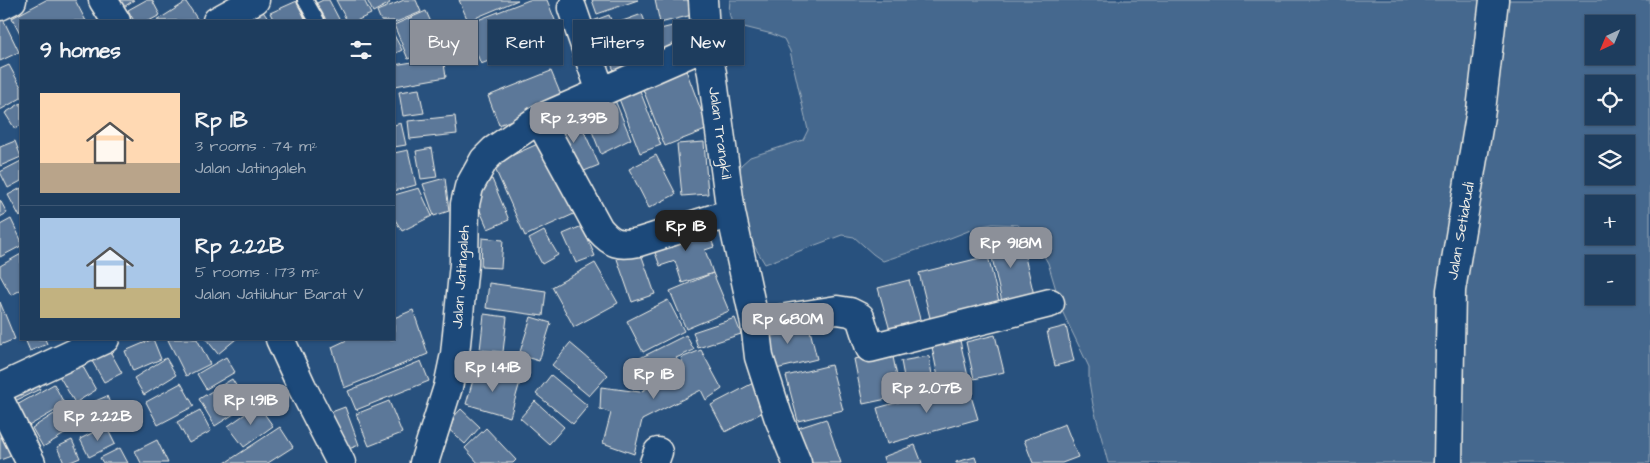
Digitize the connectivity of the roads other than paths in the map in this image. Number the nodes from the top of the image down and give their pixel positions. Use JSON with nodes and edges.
{"nodes":[{"id":1,"x":12,"y":0,"type":"edge"},
{"id":2,"x":103,"y":0,"type":"edge"},
{"id":3,"x":255,"y":0,"type":"edge"},
{"id":4,"x":305,"y":0,"type":"edge"},
{"id":5,"x":703,"y":0,"type":"edge"},
{"id":6,"x":1494,"y":0,"type":"edge"},
{"id":7,"x":0,"y":6,"type":"edge"},
{"id":8,"x":572,"y":8,"type":"dead end"},
{"id":9,"x":115,"y":20,"type":"edge"},
{"id":10,"x":219,"y":20,"type":"edge"},
{"id":11,"x":316,"y":20,"type":"edge"},
{"id":12,"x":704,"y":20,"type":"edge"},
{"id":13,"x":673,"y":60,"type":"edge"},
{"id":14,"x":710,"y":65,"type":"edge"},
{"id":15,"x":601,"y":92,"type":"junction"},
{"id":16,"x":539,"y":119,"type":"junction"},
{"id":17,"x":731,"y":213,"type":"junction"},
{"id":18,"x":1050,"y":303,"type":"dead end"},
{"id":19,"x":755,"y":324,"type":"junction"},
{"id":20,"x":102,"y":340,"type":"edge"},
{"id":21,"x":280,"y":340,"type":"edge"},
{"id":22,"x":0,"y":388,"type":"edge"},
{"id":23,"x":0,"y":401,"type":"edge"},
{"id":24,"x":30,"y":463,"type":"edge"},
{"id":25,"x":341,"y":463,"type":"edge"},
{"id":26,"x":424,"y":463,"type":"edge"},
{"id":27,"x":797,"y":463,"type":"edge"},
{"id":28,"x":1448,"y":463,"type":"edge"}],
"edges":[{"from":1,"to":7,"type":"main road"},
{"from":2,"to":9,"type":"main road"},
{"from":3,"to":10,"type":"main road"},
{"from":4,"to":11,"type":"lane"},
{"from":5,"to":12,"type":"main road","name":"Jalan Trangkil"},
{"from":6,"to":28,"type":"main road","name":"Jalan Setiabudi"},
{"from":8,"to":15,"type":"main road"},
{"from":13,"to":15,"type":"main road","name":"Jalan Jatingaleh"},
{"from":14,"to":17,"type":"main road","name":"Jalan Trangkil"},
{"from":15,"to":16,"type":"main road","name":"Jalan Jatingaleh"},
{"from":16,"to":17,"type":"main road"},
{"from":16,"to":26,"type":"main road","name":"Jalan Jatingaleh"},
{"from":17,"to":19,"type":"main road","name":"Jalan Trangkil"},
{"from":18,"to":19,"type":"main road"},
{"from":19,"to":27,"type":"main road","name":"Jalan Trangkil"},
{"from":20,"to":22,"type":"main road"},
{"from":21,"to":25,"type":"main road"},
{"from":23,"to":24,"type":"main road"}]}
